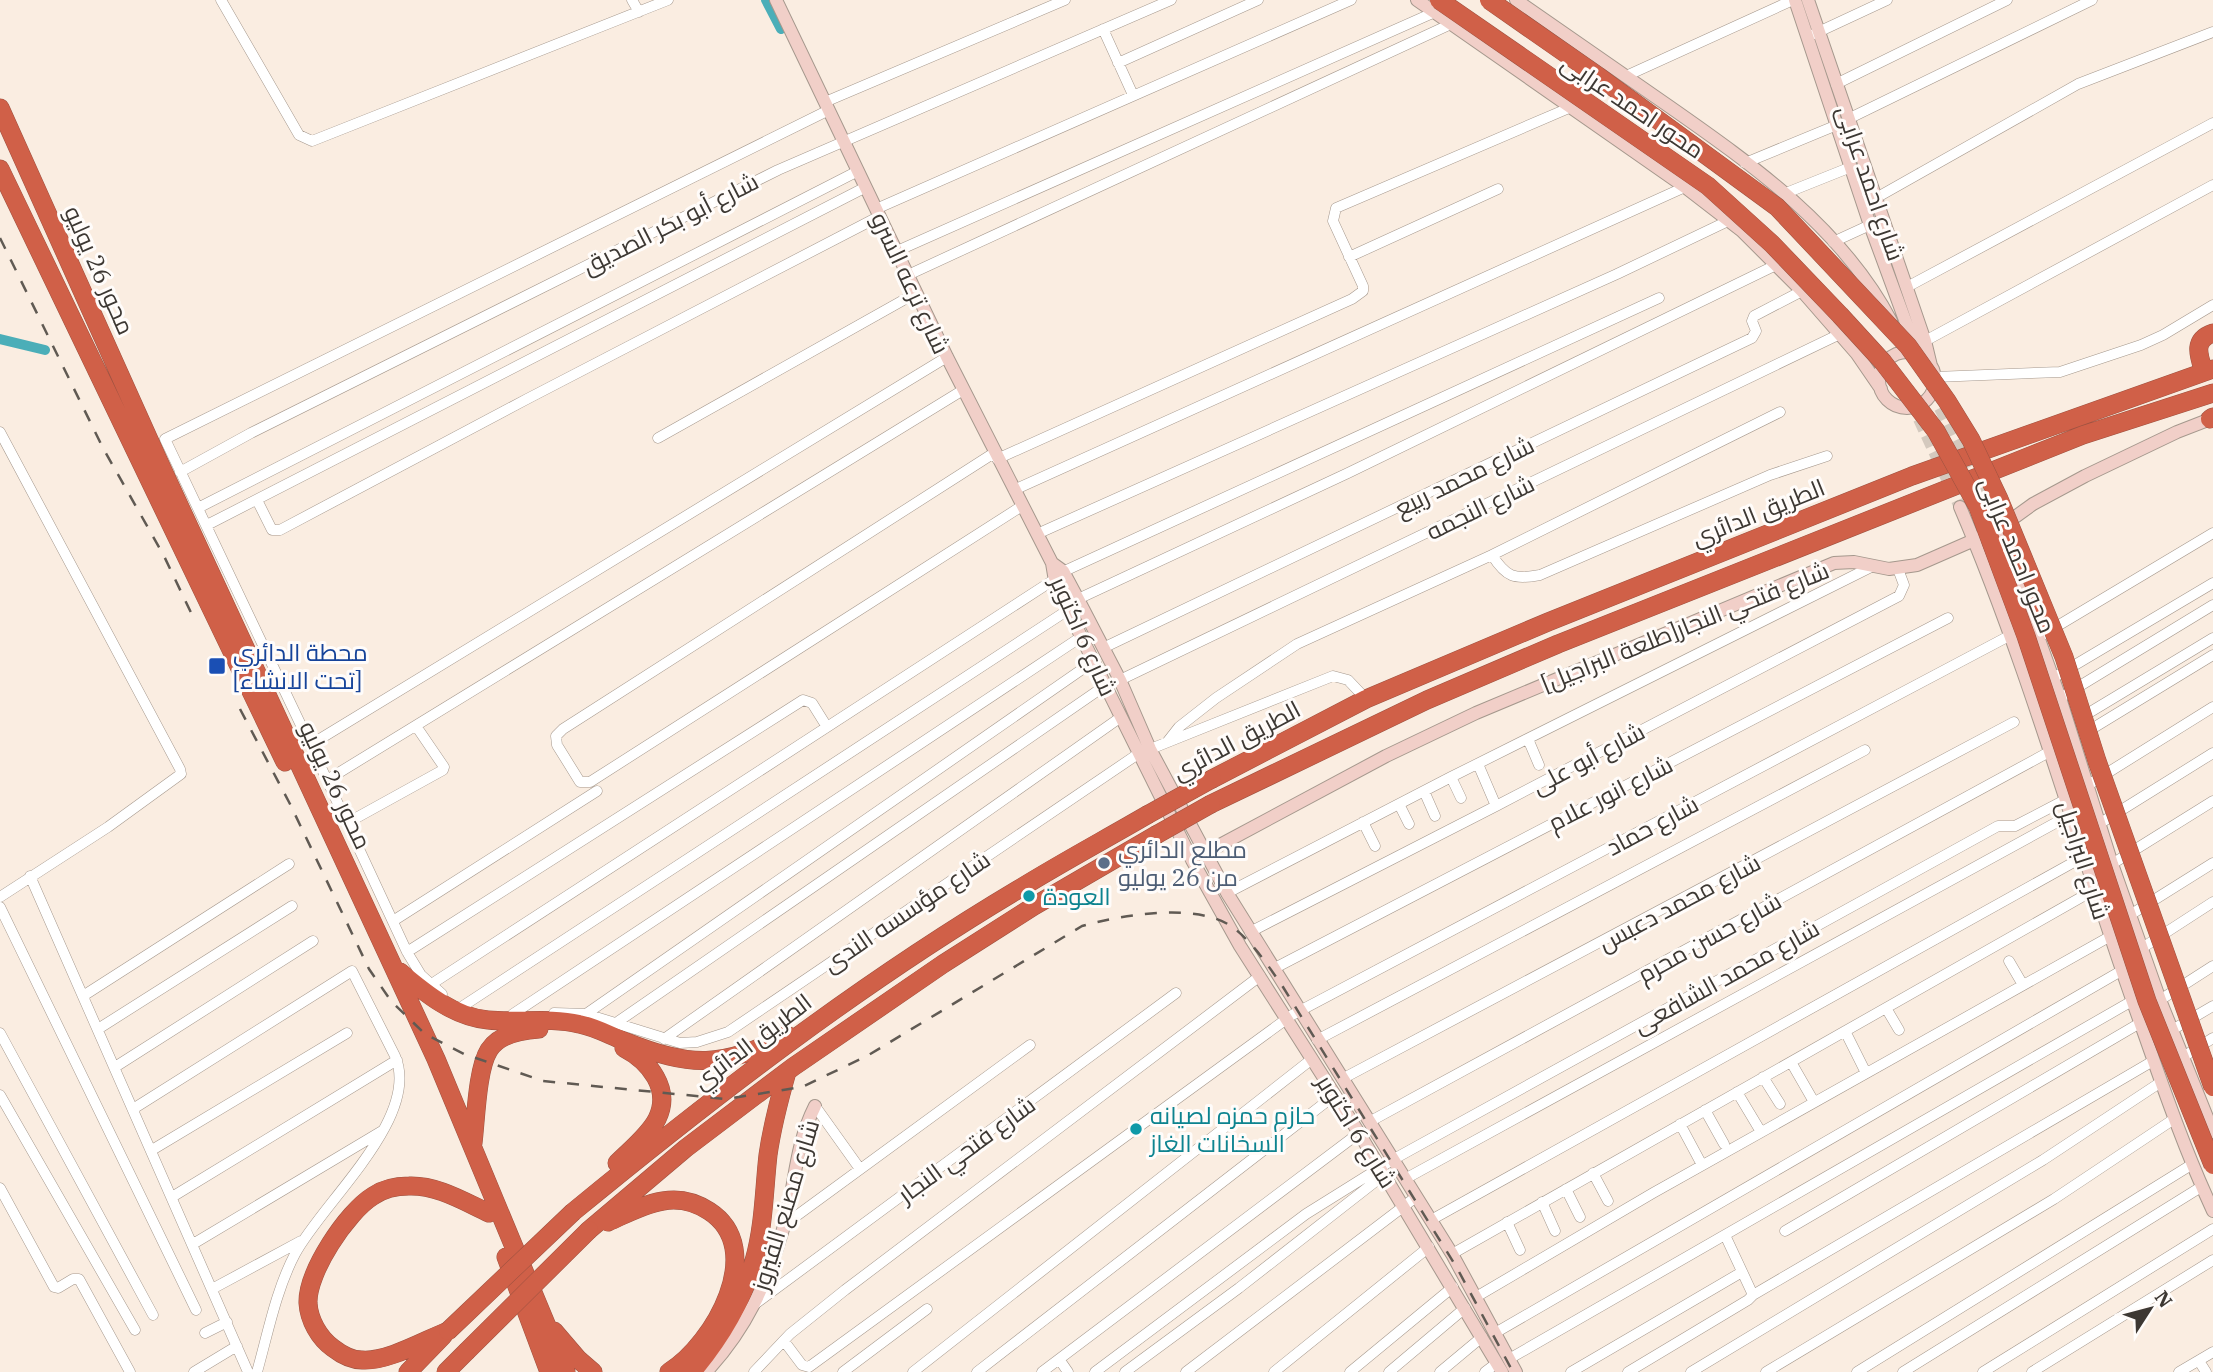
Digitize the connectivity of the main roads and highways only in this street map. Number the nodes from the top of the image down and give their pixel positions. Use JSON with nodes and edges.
{"nodes":[{"id":1,"x":1489,"y":0,"type":"edge"},
{"id":2,"x":1437,"y":6,"type":"edge"},
{"id":3,"x":0,"y":108,"type":"edge"},
{"id":4,"x":0,"y":169,"type":"edge"},
{"id":5,"x":2213,"y":333,"type":"edge"},
{"id":6,"x":2208,"y":371,"type":"edge"},
{"id":7,"x":2213,"y":393,"type":"edge"},
{"id":8,"x":394,"y":968,"type":"junction"},
{"id":9,"x":773,"y":1048,"type":"junction"},
{"id":10,"x":790,"y":1070,"type":"junction"},
{"id":11,"x":2208,"y":1089,"type":"edge"},
{"id":12,"x":473,"y":1146,"type":"junction"},
{"id":13,"x":2213,"y":1165,"type":"edge"},
{"id":14,"x":573,"y":1212,"type":"junction"},
{"id":15,"x":489,"y":1213,"type":"junction"},
{"id":16,"x":589,"y":1230,"type":"junction"},
{"id":17,"x":543,"y":1318,"type":"junction"},
{"id":18,"x":448,"y":1331,"type":"junction"},
{"id":19,"x":548,"y":1371,"type":"edge"},
{"id":20,"x":408,"y":1372,"type":"edge"},
{"id":21,"x":448,"y":1372,"type":"edge"},
{"id":22,"x":566,"y":1372,"type":"edge"},
{"id":23,"x":593,"y":1372,"type":"edge"},
{"id":24,"x":669,"y":1372,"type":"edge"},
{"id":25,"x":692,"y":1372,"type":"edge"}],
"edges":[{"from":1,"to":11,"type":"highway","name":"محور احمد عرابى","bridge":true},
{"from":2,"to":13,"type":"highway","name":"محور احمد عرابى","bridge":true},
{"from":3,"to":8,"type":"highway","name":"محور 26 يوليو"},
{"from":4,"to":15,"type":"highway","name":"محور 26 يوليو"},
{"from":5,"to":6,"type":"highway"},
{"from":6,"to":9,"type":"highway","name":"الطريق الدائري","bridge":true},
{"from":7,"to":10,"type":"highway","name":"الطريق الدائري","bridge":true},
{"from":8,"to":9,"type":"highway"},
{"from":8,"to":12,"type":"highway","name":"محور 26 يوليو"},
{"from":9,"to":14,"type":"highway","name":"الطريق الدائري"},
{"from":10,"to":16,"type":"highway","name":"الطريق الدائري"},
{"from":10,"to":25,"type":"highway"},
{"from":12,"to":14,"type":"highway"},
{"from":12,"to":17,"type":"highway","name":"محور 26 يوليو"},
{"from":14,"to":18,"type":"highway","name":"الطريق الدائري","bridge":true},
{"from":15,"to":18,"type":"highway"},
{"from":15,"to":19,"type":"highway","name":"محور 26 يوليو"},
{"from":16,"to":21,"type":"highway","name":"الطريق الدائري","bridge":true},
{"from":16,"to":24,"type":"highway"},
{"from":17,"to":22,"type":"highway","name":"محور 26 يوليو"},
{"from":17,"to":23,"type":"highway"},
{"from":18,"to":20,"type":"highway","name":"الطريق الدائري"}]}
